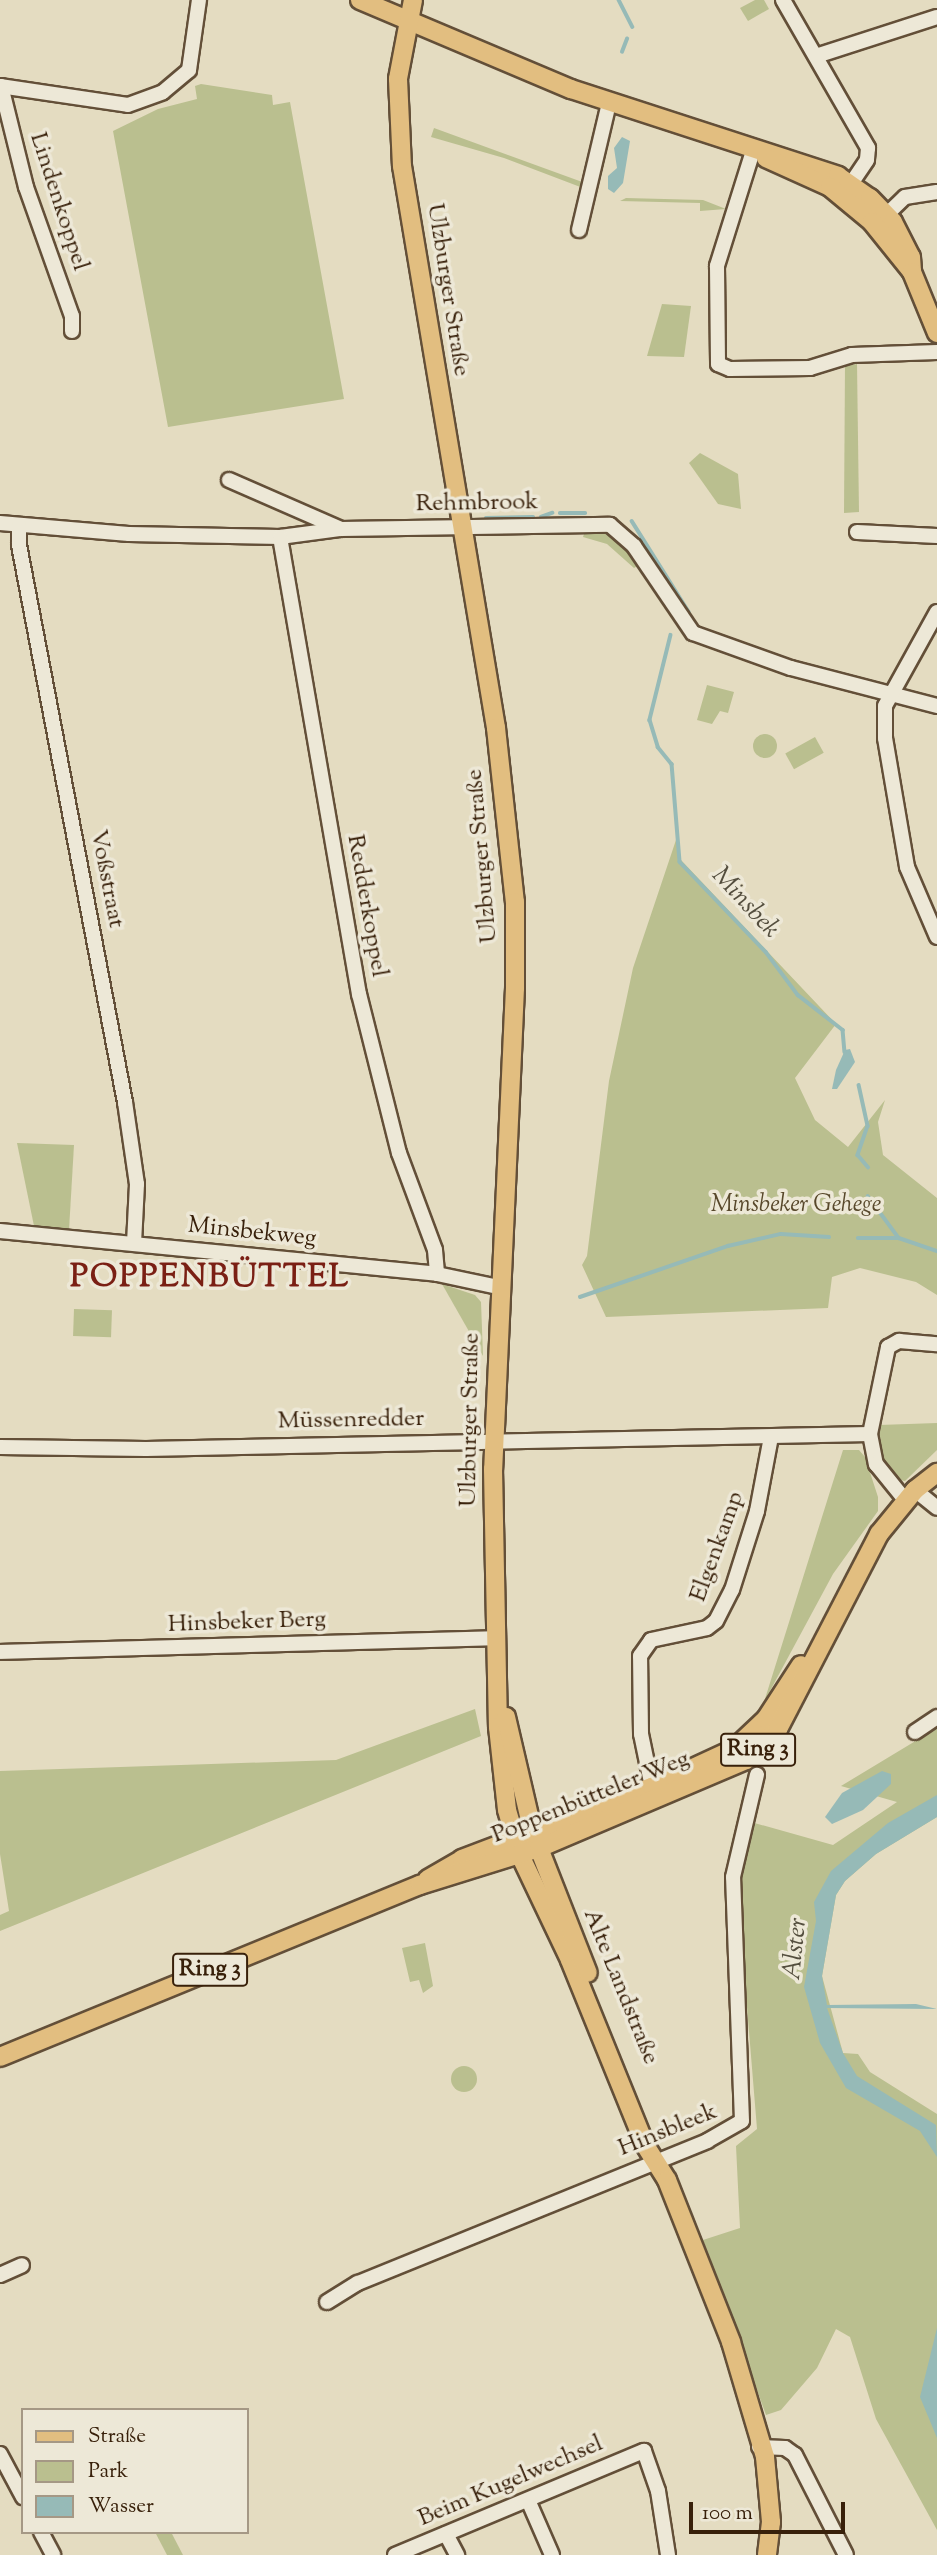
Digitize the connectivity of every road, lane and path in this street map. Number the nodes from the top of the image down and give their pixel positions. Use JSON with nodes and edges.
{"nodes":[{"id":1,"x":199,"y":0,"type":"edge"},
{"id":2,"x":360,"y":0,"type":"edge"},
{"id":3,"x":414,"y":0,"type":"edge"},
{"id":4,"x":783,"y":0,"type":"edge"},
{"id":5,"x":937,"y":17,"type":"edge"},
{"id":6,"x":407,"y":23,"type":"junction"},
{"id":7,"x":816,"y":56,"type":"junction"},
{"id":8,"x":0,"y":86,"type":"edge"},
{"id":9,"x":609,"y":103,"type":"junction"},
{"id":10,"x":753,"y":151,"type":"junction"},
{"id":11,"x":848,"y":190,"type":"junction"},
{"id":12,"x":937,"y":192,"type":"edge"},
{"id":13,"x":881,"y":220,"type":"junction"},
{"id":14,"x":579,"y":230,"type":"dead end"},
{"id":15,"x":72,"y":331,"type":"dead end"},
{"id":16,"x":937,"y":333,"type":"edge"},
{"id":17,"x":937,"y":352,"type":"edge"},
{"id":18,"x":229,"y":480,"type":"dead end"},
{"id":19,"x":0,"y":523,"type":"edge"},
{"id":20,"x":19,"y":524,"type":"junction"},
{"id":21,"x":461,"y":527,"type":"junction"},
{"id":22,"x":341,"y":529,"type":"junction"},
{"id":23,"x":857,"y":532,"type":"dead end"},
{"id":24,"x":937,"y":536,"type":"edge"},
{"id":25,"x":280,"y":537,"type":"junction"},
{"id":26,"x":937,"y":612,"type":"edge"},
{"id":27,"x":892,"y":695,"type":"junction"},
{"id":28,"x":937,"y":706,"type":"edge"},
{"id":29,"x":937,"y":937,"type":"edge"},
{"id":30,"x":0,"y":1231,"type":"edge"},
{"id":31,"x":134,"y":1244,"type":"junction"},
{"id":32,"x":437,"y":1274,"type":"junction"},
{"id":33,"x":498,"y":1287,"type":"junction"},
{"id":34,"x":937,"y":1344,"type":"edge"},
{"id":35,"x":870,"y":1434,"type":"junction"},
{"id":36,"x":771,"y":1437,"type":"junction"},
{"id":37,"x":493,"y":1441,"type":"junction"},
{"id":38,"x":0,"y":1447,"type":"edge"},
{"id":39,"x":937,"y":1473,"type":"edge"},
{"id":40,"x":910,"y":1495,"type":"junction"},
{"id":41,"x":937,"y":1508,"type":"edge"},
{"id":42,"x":831,"y":1627,"type":"junction"},
{"id":43,"x":495,"y":1638,"type":"junction"},
{"id":44,"x":0,"y":1652,"type":"edge"},
{"id":45,"x":499,"y":1693,"type":"junction"},
{"id":46,"x":937,"y":1717,"type":"edge"},
{"id":47,"x":915,"y":1732,"type":"dead end"},
{"id":48,"x":757,"y":1775,"type":"dead end"},
{"id":49,"x":652,"y":1787,"type":"junction"},
{"id":50,"x":536,"y":1840,"type":"junction"},
{"id":51,"x":517,"y":1847,"type":"junction"},
{"id":52,"x":0,"y":2057,"type":"edge"},
{"id":53,"x":658,"y":2160,"type":"junction"},
{"id":54,"x":22,"y":2265,"type":"dead end"},
{"id":55,"x":0,"y":2275,"type":"edge"},
{"id":56,"x":327,"y":2302,"type":"dead end"},
{"id":57,"x":760,"y":2448,"type":"junction"},
{"id":58,"x":0,"y":2454,"type":"edge"},
{"id":59,"x":21,"y":2493,"type":"edge"},
{"id":60,"x":528,"y":2500,"type":"junction"},
{"id":61,"x":42,"y":2534,"type":"edge"},
{"id":62,"x":446,"y":2534,"type":"junction"},
{"id":63,"x":53,"y":2555,"type":"edge"},
{"id":64,"x":395,"y":2555,"type":"edge"},
{"id":65,"x":457,"y":2555,"type":"edge"},
{"id":66,"x":552,"y":2555,"type":"edge"},
{"id":67,"x":668,"y":2555,"type":"edge"},
{"id":68,"x":767,"y":2555,"type":"edge"},
{"id":69,"x":846,"y":2555,"type":"edge"}],
"edges":[{"from":1,"to":8,"type":"street"},
{"from":2,"to":6,"type":"main road"},
{"from":3,"to":6,"type":"main road","name":"Ulzburger Straße"},
{"from":4,"to":7,"type":"street"},
{"from":5,"to":7,"type":"street"},
{"from":6,"to":9,"type":"main road"},
{"from":6,"to":21,"type":"main road","name":"Ulzburger Straße"},
{"from":7,"to":11,"type":"street"},
{"from":8,"to":15,"type":"street","name":"Lindenkoppel"},
{"from":9,"to":10,"type":"main road"},
{"from":9,"to":14,"type":"street"},
{"from":10,"to":11,"type":"main road"},
{"from":10,"to":17,"type":"street"},
{"from":11,"to":13,"type":"main road"},
{"from":12,"to":13,"type":"street"},
{"from":13,"to":16,"type":"main road"},
{"from":18,"to":22,"type":"street"},
{"from":19,"to":20,"type":"street","name":"Rehmbrook"},
{"from":20,"to":25,"type":"street","name":"Rehmbrook"},
{"from":20,"to":31,"type":"street","name":"Voßstraat"},
{"from":21,"to":22,"type":"street","name":"Rehmbrook"},
{"from":21,"to":27,"type":"street","name":"Rehmbrook"},
{"from":21,"to":33,"type":"main road","name":"Ulzburger Straße"},
{"from":22,"to":25,"type":"street","name":"Rehmbrook"},
{"from":23,"to":24,"type":"street"},
{"from":25,"to":32,"type":"street","name":"Redderkoppel"},
{"from":26,"to":27,"type":"street"},
{"from":27,"to":28,"type":"street","name":"Rehmbrook"},
{"from":27,"to":29,"type":"street"},
{"from":30,"to":31,"type":"street","name":"Minsbekweg"},
{"from":31,"to":32,"type":"street","name":"Minsbekweg"},
{"from":32,"to":33,"type":"street","name":"Minsbekweg"},
{"from":33,"to":37,"type":"main road","name":"Ulzburger Straße"},
{"from":34,"to":35,"type":"street"},
{"from":35,"to":36,"type":"street","name":"Müssenredder"},
{"from":35,"to":40,"type":"street"},
{"from":36,"to":37,"type":"street","name":"Müssenredder"},
{"from":36,"to":49,"type":"street","name":"Elgenkamp"},
{"from":37,"to":38,"type":"street","name":"Müssenredder"},
{"from":37,"to":43,"type":"main road","name":"Ulzburger Straße"},
{"from":39,"to":40,"type":"main road","name":"Poppenbütteler Weg","number":"Ring 3"},
{"from":40,"to":41,"type":"street"},
{"from":40,"to":42,"type":"main road","name":"Poppenbütteler Weg","number":"Ring 3"},
{"from":42,"to":49,"type":"main road","name":"Poppenbütteler Weg","number":"Ring 3"},
{"from":42,"to":50,"type":"main road","name":"Poppenbütteler Weg","number":"Ring 3"},
{"from":43,"to":44,"type":"street","name":"Hinsbeker Berg"},
{"from":43,"to":45,"type":"main road","name":"Ulzburger Straße"},
{"from":45,"to":50,"type":"main road","name":"Ulzburger Straße"},
{"from":45,"to":51,"type":"main road","name":"Ulzburger Straße"},
{"from":46,"to":47,"type":"street"},
{"from":48,"to":53,"type":"street","name":"Hinsbleek"},
{"from":49,"to":50,"type":"main road","name":"Poppenbütteler Weg","number":"Ring 3"},
{"from":50,"to":51,"type":"main road","name":"Poppenbütteler Weg","number":"Ring 3"},
{"from":50,"to":53,"type":"main road","name":"Alte Landstraße"},
{"from":51,"to":52,"type":"main road","name":"Poppenbütteler Weg","number":"Ring 3"},
{"from":51,"to":53,"type":"main road","name":"Alte Landstraße"},
{"from":53,"to":56,"type":"street","name":"Hinsbleek"},
{"from":53,"to":57,"type":"main road","name":"Alte Landstraße"},
{"from":54,"to":55,"type":"street"},
{"from":57,"to":68,"type":"main road","name":"Alte Landstraße"},
{"from":57,"to":69,"type":"street"},
{"from":58,"to":59,"type":"street"},
{"from":60,"to":62,"type":"street","name":"Beim Kugelwechsel"},
{"from":60,"to":66,"type":"street"},
{"from":60,"to":67,"type":"street","name":"Beim Kugelwechsel"},
{"from":61,"to":63,"type":"street"},
{"from":62,"to":64,"type":"street","name":"Beim Kugelwechsel"},
{"from":62,"to":65,"type":"street"}]}
